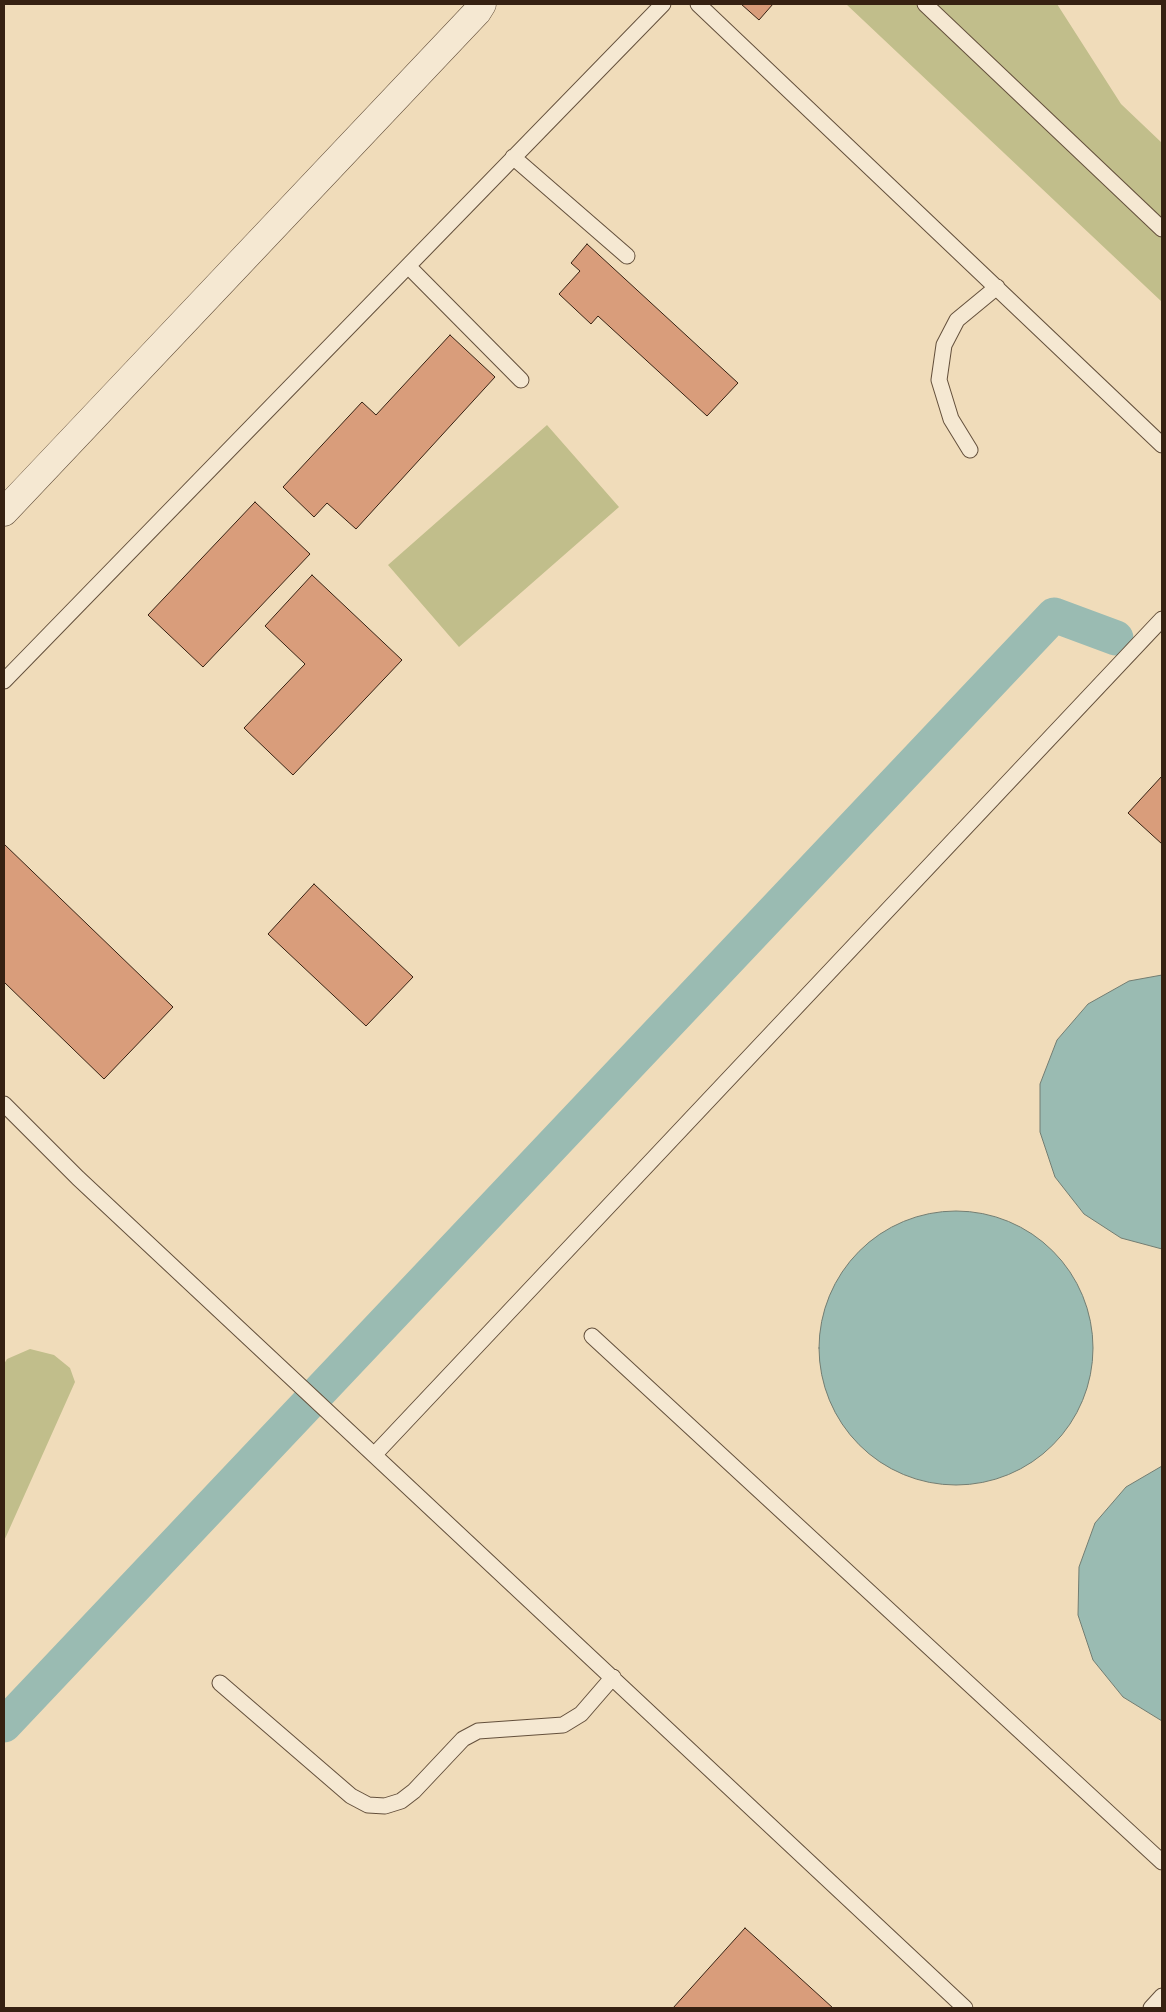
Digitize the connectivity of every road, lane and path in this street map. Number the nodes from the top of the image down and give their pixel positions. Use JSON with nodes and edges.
{"nodes":[{"id":1,"x":482,"y":4,"type":"edge"},
{"id":2,"x":663,"y":4,"type":"edge"},
{"id":3,"x":698,"y":4,"type":"edge"},
{"id":4,"x":925,"y":4,"type":"edge"},
{"id":5,"x":514,"y":157,"type":"junction"},
{"id":6,"x":1162,"y":228,"type":"edge"},
{"id":7,"x":627,"y":256,"type":"dead end"},
{"id":8,"x":408,"y":266,"type":"junction"},
{"id":9,"x":997,"y":287,"type":"junction"},
{"id":10,"x":521,"y":380,"type":"dead end"},
{"id":11,"x":1162,"y":444,"type":"edge"},
{"id":12,"x":970,"y":450,"type":"dead end"},
{"id":13,"x":4,"y":512,"type":"edge"},
{"id":14,"x":1162,"y":619,"type":"edge"},
{"id":15,"x":4,"y":682,"type":"edge"},
{"id":16,"x":4,"y":1104,"type":"edge"},
{"id":17,"x":592,"y":1336,"type":"dead end"},
{"id":18,"x":374,"y":1454,"type":"junction"},
{"id":19,"x":613,"y":1677,"type":"junction"},
{"id":20,"x":220,"y":1683,"type":"dead end"},
{"id":21,"x":1162,"y":1862,"type":"edge"},
{"id":22,"x":1162,"y":1996,"type":"edge"},
{"id":23,"x":965,"y":2008,"type":"edge"},
{"id":24,"x":1151,"y":2008,"type":"edge"}],
"edges":[{"from":1,"to":13,"type":"street"},
{"from":2,"to":5,"type":"lane"},
{"from":3,"to":9,"type":"lane"},
{"from":4,"to":6,"type":"lane"},
{"from":5,"to":7,"type":"lane"},
{"from":5,"to":8,"type":"lane"},
{"from":8,"to":10,"type":"lane"},
{"from":8,"to":15,"type":"lane"},
{"from":9,"to":11,"type":"lane"},
{"from":9,"to":12,"type":"lane"},
{"from":14,"to":18,"type":"lane"},
{"from":16,"to":18,"type":"lane"},
{"from":17,"to":21,"type":"lane"},
{"from":18,"to":19,"type":"lane"},
{"from":19,"to":20,"type":"lane"},
{"from":19,"to":23,"type":"lane"},
{"from":22,"to":24,"type":"lane"}]}
